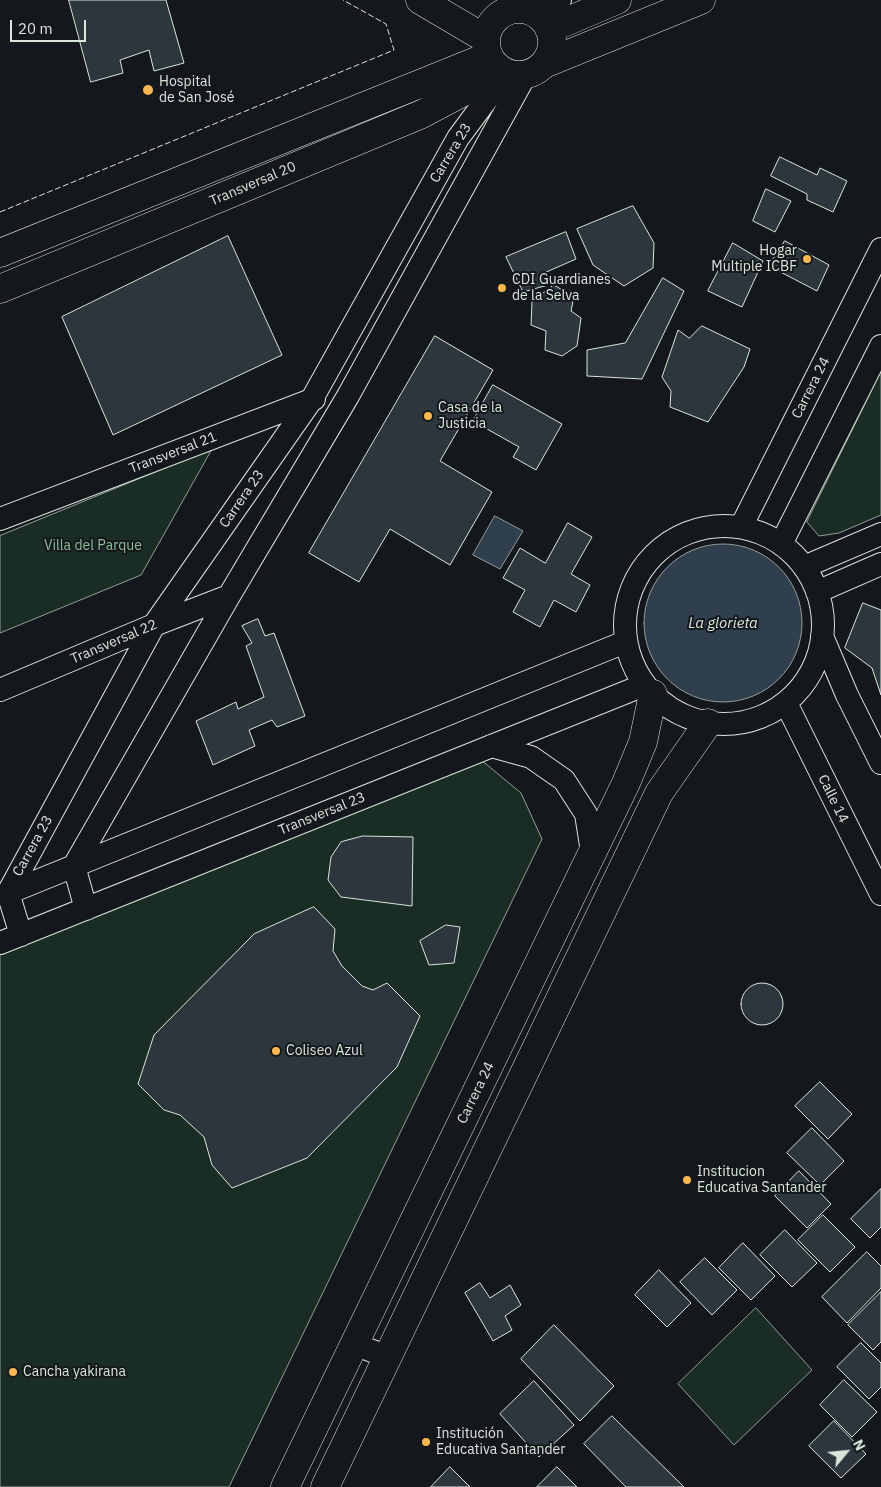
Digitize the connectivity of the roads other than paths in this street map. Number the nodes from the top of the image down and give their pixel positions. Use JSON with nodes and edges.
{"nodes":[{"id":1,"x":420,"y":0,"type":"edge"},
{"id":2,"x":560,"y":0,"type":"edge"},
{"id":3,"x":617,"y":0,"type":"edge"},
{"id":4,"x":701,"y":0,"type":"edge"},
{"id":5,"x":527,"y":12,"type":"edge"},
{"id":6,"x":509,"y":63,"type":"junction"},
{"id":7,"x":881,"y":249,"type":"edge"},
{"id":8,"x":0,"y":253,"type":"edge"},
{"id":9,"x":0,"y":289,"type":"edge"},
{"id":10,"x":881,"y":346,"type":"edge"},
{"id":11,"x":348,"y":396,"type":"junction"},
{"id":12,"x":312,"y":399,"type":"junction"},
{"id":13,"x":0,"y":519,"type":"edge"},
{"id":14,"x":741,"y":526,"type":"junction"},
{"id":15,"x":881,"y":534,"type":"edge"},
{"id":16,"x":781,"y":544,"type":"junction"},
{"id":17,"x":881,"y":564,"type":"edge"},
{"id":18,"x":804,"y":567,"type":"junction"},
{"id":19,"x":817,"y":592,"type":"junction"},
{"id":20,"x":229,"y":596,"type":"junction"},
{"id":21,"x":154,"y":625,"type":"junction"},
{"id":22,"x":822,"y":636,"type":"junction"},
{"id":23,"x":626,"y":642,"type":"junction"},
{"id":24,"x":0,"y":690,"type":"edge"},
{"id":25,"x":648,"y":690,"type":"junction"},
{"id":26,"x":786,"y":703,"type":"junction"},
{"id":27,"x":708,"y":724,"type":"junction"},
{"id":28,"x":491,"y":746,"type":"junction"},
{"id":29,"x":881,"y":762,"type":"edge"},
{"id":30,"x":592,"y":852,"type":"junction"},
{"id":31,"x":74,"y":866,"type":"junction"},
{"id":32,"x":4,"y":894,"type":"edge"},
{"id":33,"x":881,"y":894,"type":"edge"},
{"id":34,"x":86,"y":909,"type":"junction"},
{"id":35,"x":21,"y":935,"type":"junction"},
{"id":36,"x":0,"y":943,"type":"edge"},
{"id":37,"x":354,"y":1344,"type":"junction"},
{"id":38,"x":388,"y":1357,"type":"junction"},
{"id":39,"x":285,"y":1487,"type":"edge"},
{"id":40,"x":325,"y":1487,"type":"edge"}],
"edges":[{"from":1,"to":6,"type":"street"},
{"from":2,"to":5,"type":"street"},
{"from":3,"to":5,"type":"street"},
{"from":4,"to":6,"type":"street","name":"Transversal 20"},
{"from":5,"to":6,"type":"street"},
{"from":5,"to":6,"type":"street"},
{"from":6,"to":8,"type":"street","name":"Transversal 20"},
{"from":6,"to":9,"type":"street","name":"Transversal 20"},
{"from":6,"to":11,"type":"street","name":"Carrera 23"},
{"from":6,"to":12,"type":"street","name":"Carrera 23"},
{"from":7,"to":14,"type":"street","name":"Carrera 24"},
{"from":10,"to":16,"type":"street"},
{"from":11,"to":12,"type":"street","name":"Transversal 21"},
{"from":11,"to":20,"type":"street","name":"Carrera 23"},
{"from":12,"to":13,"type":"street","name":"Transversal 21"},
{"from":12,"to":21,"type":"street","name":"Carrera 23"},
{"from":14,"to":16,"type":"street"},
{"from":14,"to":23,"type":"street"},
{"from":15,"to":18,"type":"street"},
{"from":16,"to":18,"type":"street"},
{"from":17,"to":19,"type":"street"},
{"from":18,"to":19,"type":"street"},
{"from":19,"to":22,"type":"street"},
{"from":20,"to":21,"type":"street","name":"Transversal 22"},
{"from":20,"to":31,"type":"street","name":"Carrera 23"},
{"from":21,"to":24,"type":"street","name":"Transversal 22"},
{"from":21,"to":32,"type":"street","name":"Carrera 23"},
{"from":22,"to":26,"type":"street"},
{"from":22,"to":29,"type":"street"},
{"from":23,"to":25,"type":"street"},
{"from":23,"to":31,"type":"street"},
{"from":25,"to":27,"type":"street"},
{"from":25,"to":28,"type":"street","name":"Transversal 23"},
{"from":25,"to":30,"type":"street","name":"Carrera 24"},
{"from":26,"to":27,"type":"street"},
{"from":26,"to":33,"type":"street","name":"Calle 14"},
{"from":27,"to":38,"type":"street"},
{"from":28,"to":30,"type":"street"},
{"from":28,"to":34,"type":"street","name":"Transversal 23"},
{"from":30,"to":37,"type":"street","name":"Carrera 24"},
{"from":31,"to":32,"type":"street"},
{"from":31,"to":34,"type":"street"},
{"from":32,"to":35,"type":"street","name":"Carrera 23"},
{"from":34,"to":35,"type":"street","name":"Transversal 23"},
{"from":35,"to":36,"type":"street","name":"Transversal 23"},
{"from":37,"to":38,"type":"street"},
{"from":37,"to":39,"type":"street","name":"Carrera 24"},
{"from":38,"to":40,"type":"street"}]}
